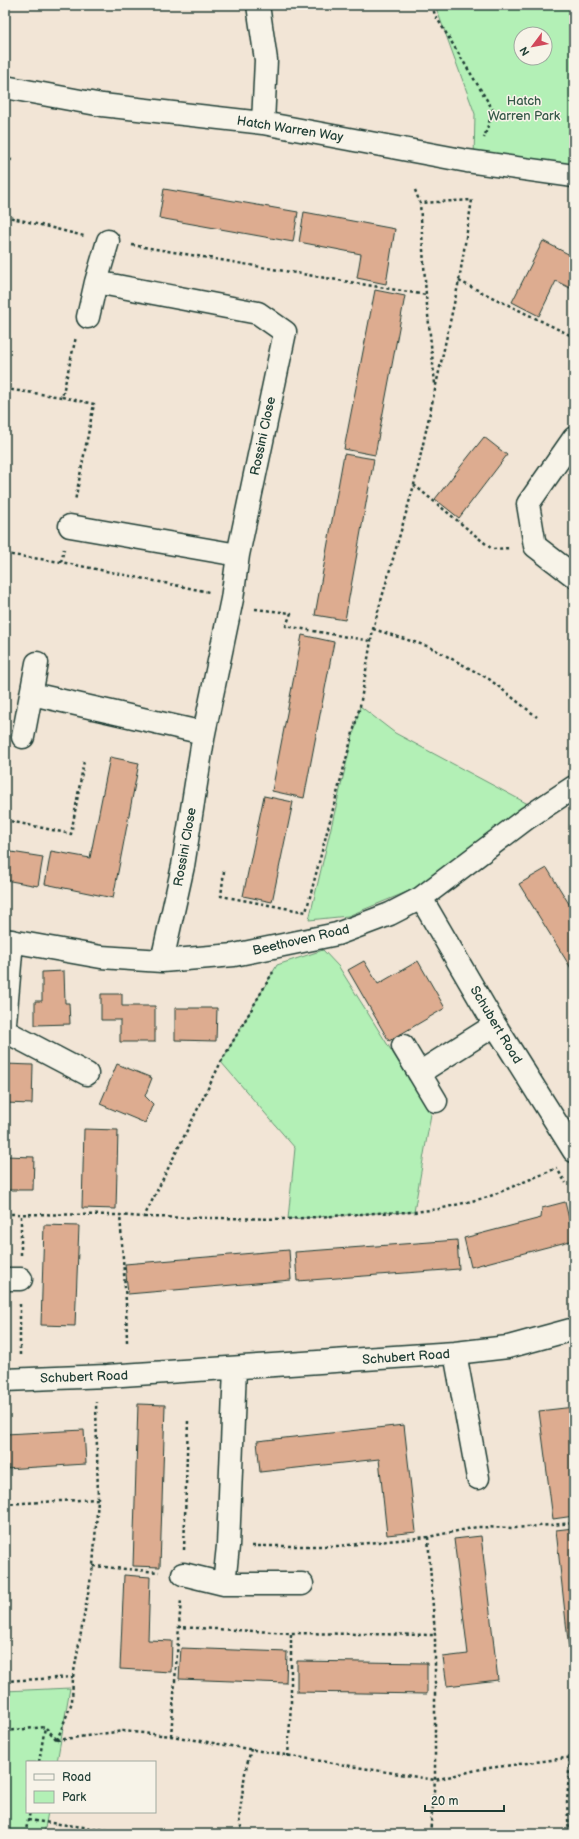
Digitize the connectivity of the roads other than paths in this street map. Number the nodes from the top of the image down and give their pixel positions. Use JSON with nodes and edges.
{"nodes":[{"id":1,"x":258,"y":5,"type":"edge"},
{"id":2,"x":5,"y":87,"type":"edge"},
{"id":3,"x":263,"y":123,"type":"junction"},
{"id":4,"x":574,"y":176,"type":"edge"},
{"id":5,"x":108,"y":241,"type":"road end"},
{"id":6,"x":96,"y":282,"type":"junction"},
{"id":7,"x":88,"y":317,"type":"road end"},
{"id":8,"x":574,"y":438,"type":"edge"},
{"id":9,"x":70,"y":526,"type":"road end"},
{"id":10,"x":238,"y":555,"type":"junction"},
{"id":11,"x":574,"y":576,"type":"edge"},
{"id":12,"x":37,"y":663,"type":"dead end"},
{"id":13,"x":32,"y":694,"type":"junction"},
{"id":14,"x":204,"y":733,"type":"junction"},
{"id":15,"x":23,"y":737,"type":"dead end"},
{"id":16,"x":574,"y":787,"type":"edge"},
{"id":17,"x":421,"y":898,"type":"junction"},
{"id":18,"x":9,"y":941,"type":"edge"},
{"id":19,"x":162,"y":961,"type":"junction"},
{"id":20,"x":5,"y":1023,"type":"edge"},
{"id":21,"x":495,"y":1025,"type":"junction"},
{"id":22,"x":5,"y":1031,"type":"edge"},
{"id":23,"x":403,"y":1046,"type":"dead end"},
{"id":24,"x":419,"y":1073,"type":"junction"},
{"id":25,"x":87,"y":1074,"type":"dead end"},
{"id":26,"x":436,"y":1100,"type":"dead end"},
{"id":27,"x":574,"y":1151,"type":"edge"},
{"id":28,"x":574,"y":1329,"type":"edge"},
{"id":29,"x":455,"y":1353,"type":"junction"},
{"id":30,"x":235,"y":1368,"type":"junction"},
{"id":31,"x":5,"y":1380,"type":"edge"},
{"id":32,"x":478,"y":1478,"type":"dead end"},
{"id":33,"x":184,"y":1574,"type":"road end"},
{"id":34,"x":224,"y":1584,"type":"junction"},
{"id":35,"x":302,"y":1584,"type":"dead end"}],
"edges":[{"from":1,"to":3,"type":"street"},
{"from":2,"to":3,"type":"street","name":"Hatch Warren Way"},
{"from":3,"to":4,"type":"street","name":"Hatch Warren Way"},
{"from":5,"to":6,"type":"street"},
{"from":6,"to":7,"type":"street"},
{"from":6,"to":10,"type":"street","name":"Rossini Close"},
{"from":8,"to":11,"type":"street"},
{"from":9,"to":10,"type":"street"},
{"from":10,"to":14,"type":"street","name":"Rossini Close"},
{"from":12,"to":13,"type":"street"},
{"from":13,"to":14,"type":"street"},
{"from":13,"to":15,"type":"street"},
{"from":14,"to":19,"type":"street","name":"Rossini Close"},
{"from":16,"to":17,"type":"street","name":"Beethoven Road"},
{"from":17,"to":19,"type":"street","name":"Beethoven Road"},
{"from":17,"to":21,"type":"street","name":"Schubert Road"},
{"from":18,"to":19,"type":"street","name":"Beethoven Road"},
{"from":18,"to":20,"type":"street","name":"Beethoven Road"},
{"from":21,"to":24,"type":"street"},
{"from":21,"to":27,"type":"street","name":"Schubert Road"},
{"from":22,"to":25,"type":"street"},
{"from":23,"to":24,"type":"street"},
{"from":24,"to":26,"type":"street"},
{"from":28,"to":29,"type":"street","name":"Schubert Road"},
{"from":29,"to":30,"type":"street","name":"Schubert Road"},
{"from":29,"to":32,"type":"street"},
{"from":30,"to":31,"type":"street","name":"Schubert Road"},
{"from":30,"to":34,"type":"street"},
{"from":33,"to":34,"type":"street"},
{"from":34,"to":35,"type":"street"}]}
